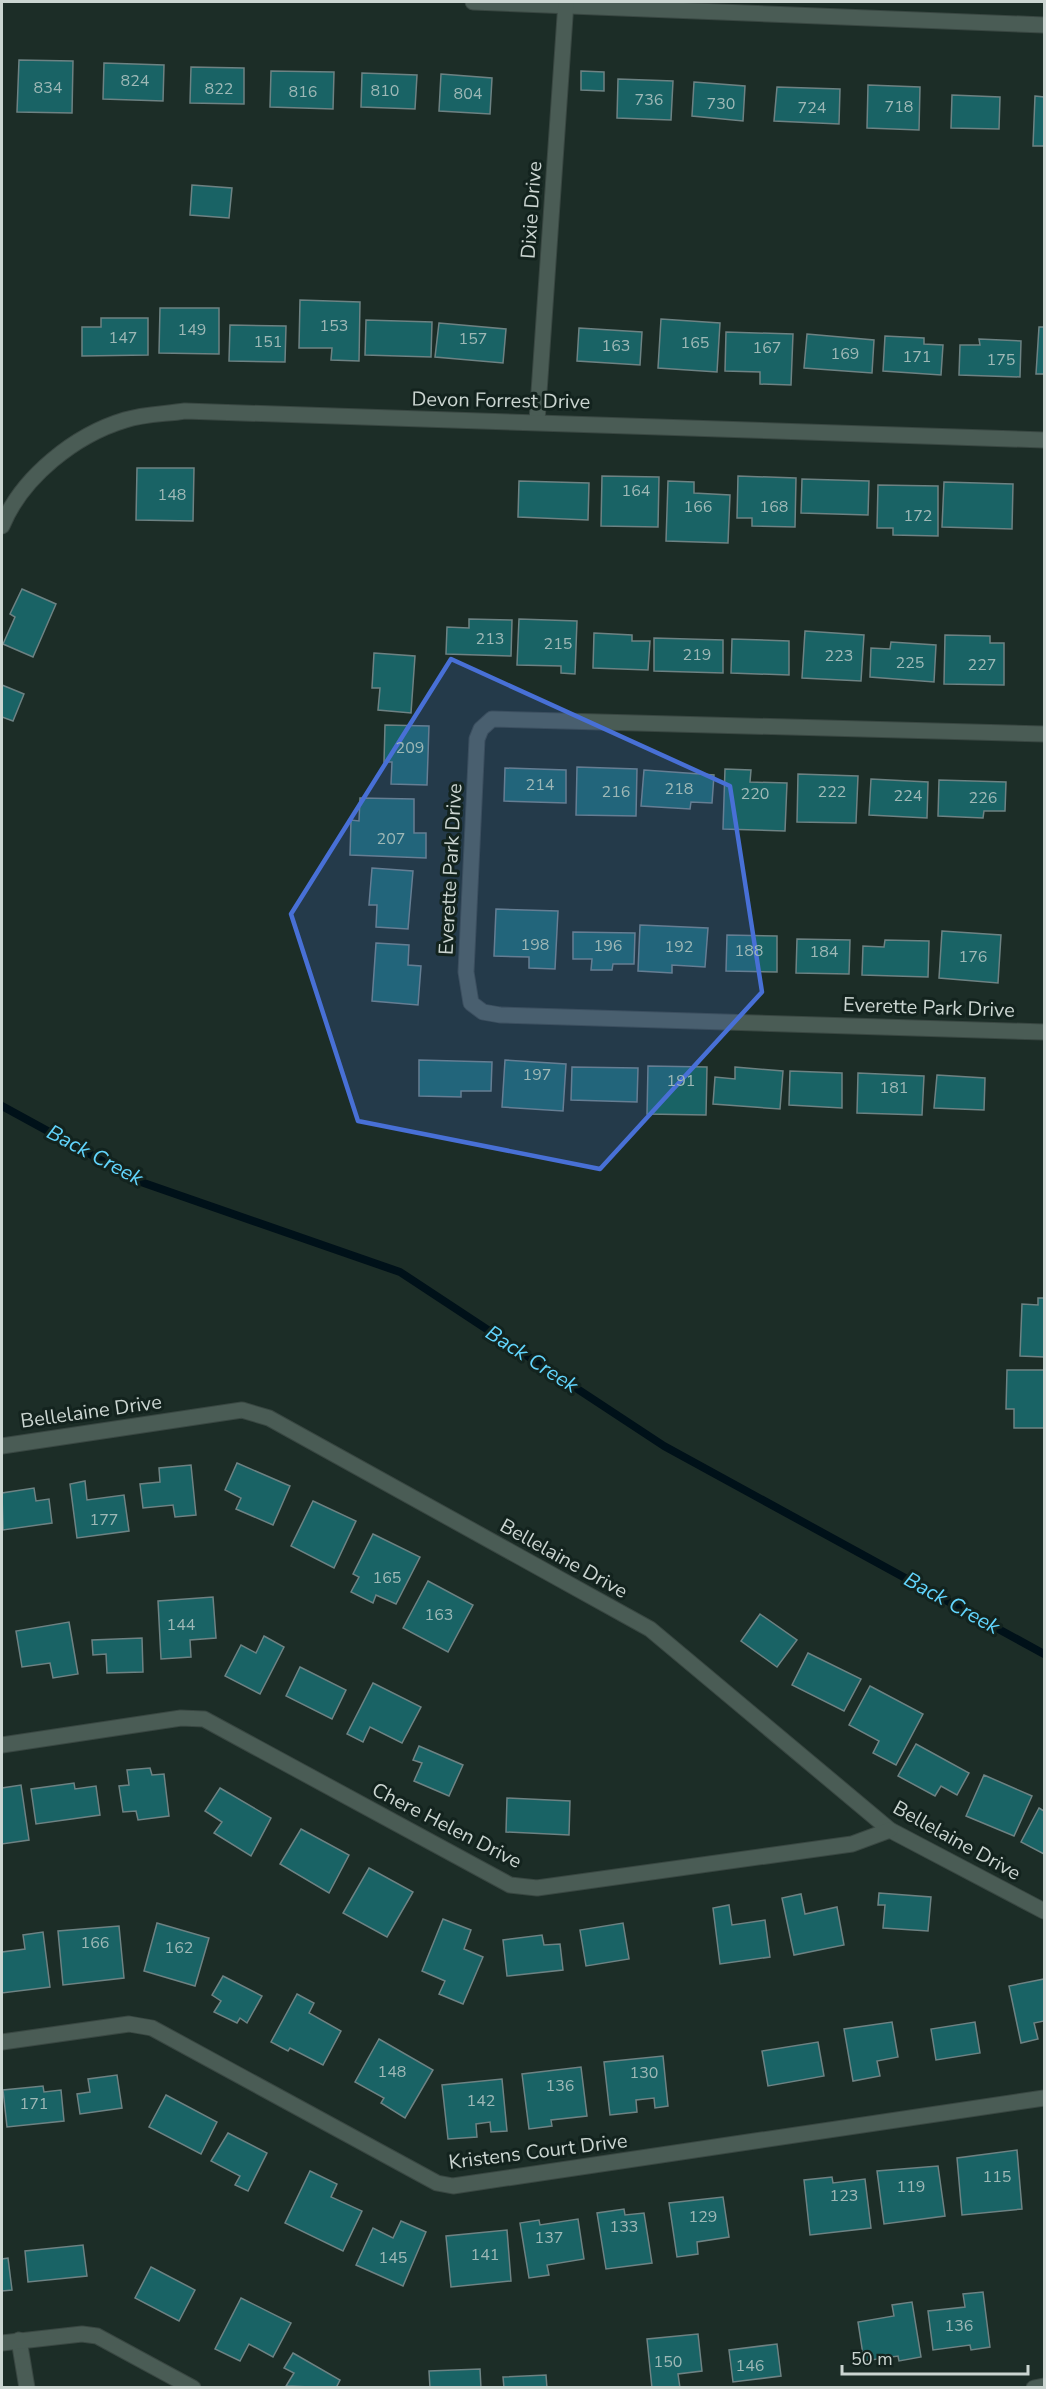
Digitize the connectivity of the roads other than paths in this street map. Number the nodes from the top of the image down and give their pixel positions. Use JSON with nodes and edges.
{"nodes":[{"id":1,"x":472,"y":2,"type":"edge"},
{"id":2,"x":566,"y":3,"type":"edge"},
{"id":3,"x":1044,"y":25,"type":"edge"},
{"id":4,"x":537,"y":421,"type":"junction"},
{"id":5,"x":1044,"y":440,"type":"edge"},
{"id":6,"x":2,"y":526,"type":"edge"},
{"id":7,"x":1044,"y":734,"type":"edge"},
{"id":8,"x":1044,"y":1032,"type":"edge"},
{"id":9,"x":2,"y":1446,"type":"edge"},
{"id":10,"x":2,"y":1745,"type":"edge"},
{"id":11,"x":890,"y":1830,"type":"junction"},
{"id":12,"x":1044,"y":1911,"type":"edge"},
{"id":13,"x":2,"y":2042,"type":"edge"},
{"id":14,"x":1044,"y":2098,"type":"edge"},
{"id":15,"x":19,"y":2340,"type":"junction"},
{"id":16,"x":2,"y":2343,"type":"edge"},
{"id":17,"x":1044,"y":2386,"type":"edge"},
{"id":18,"x":27,"y":2388,"type":"edge"},
{"id":19,"x":193,"y":2388,"type":"edge"},
{"id":20,"x":1034,"y":2388,"type":"edge"}],
"edges":[{"from":1,"to":2,"type":"street"},
{"from":2,"to":3,"type":"street"},
{"from":2,"to":4,"type":"street","name":"Dixie Drive"},
{"from":4,"to":5,"type":"street","name":"Devon Forrest Drive"},
{"from":4,"to":6,"type":"street","name":"Devon Forrest Drive"},
{"from":7,"to":8,"type":"street","name":"Everette Park Drive"},
{"from":9,"to":11,"type":"street","name":"Bellelaine Drive"},
{"from":10,"to":11,"type":"street","name":"Chere Helen Drive"},
{"from":11,"to":12,"type":"street","name":"Bellelaine Drive"},
{"from":13,"to":14,"type":"street","name":"Kristens Court Drive"},
{"from":15,"to":16,"type":"street"},
{"from":15,"to":18,"type":"street"},
{"from":15,"to":19,"type":"street"},
{"from":17,"to":20,"type":"street"}]}
